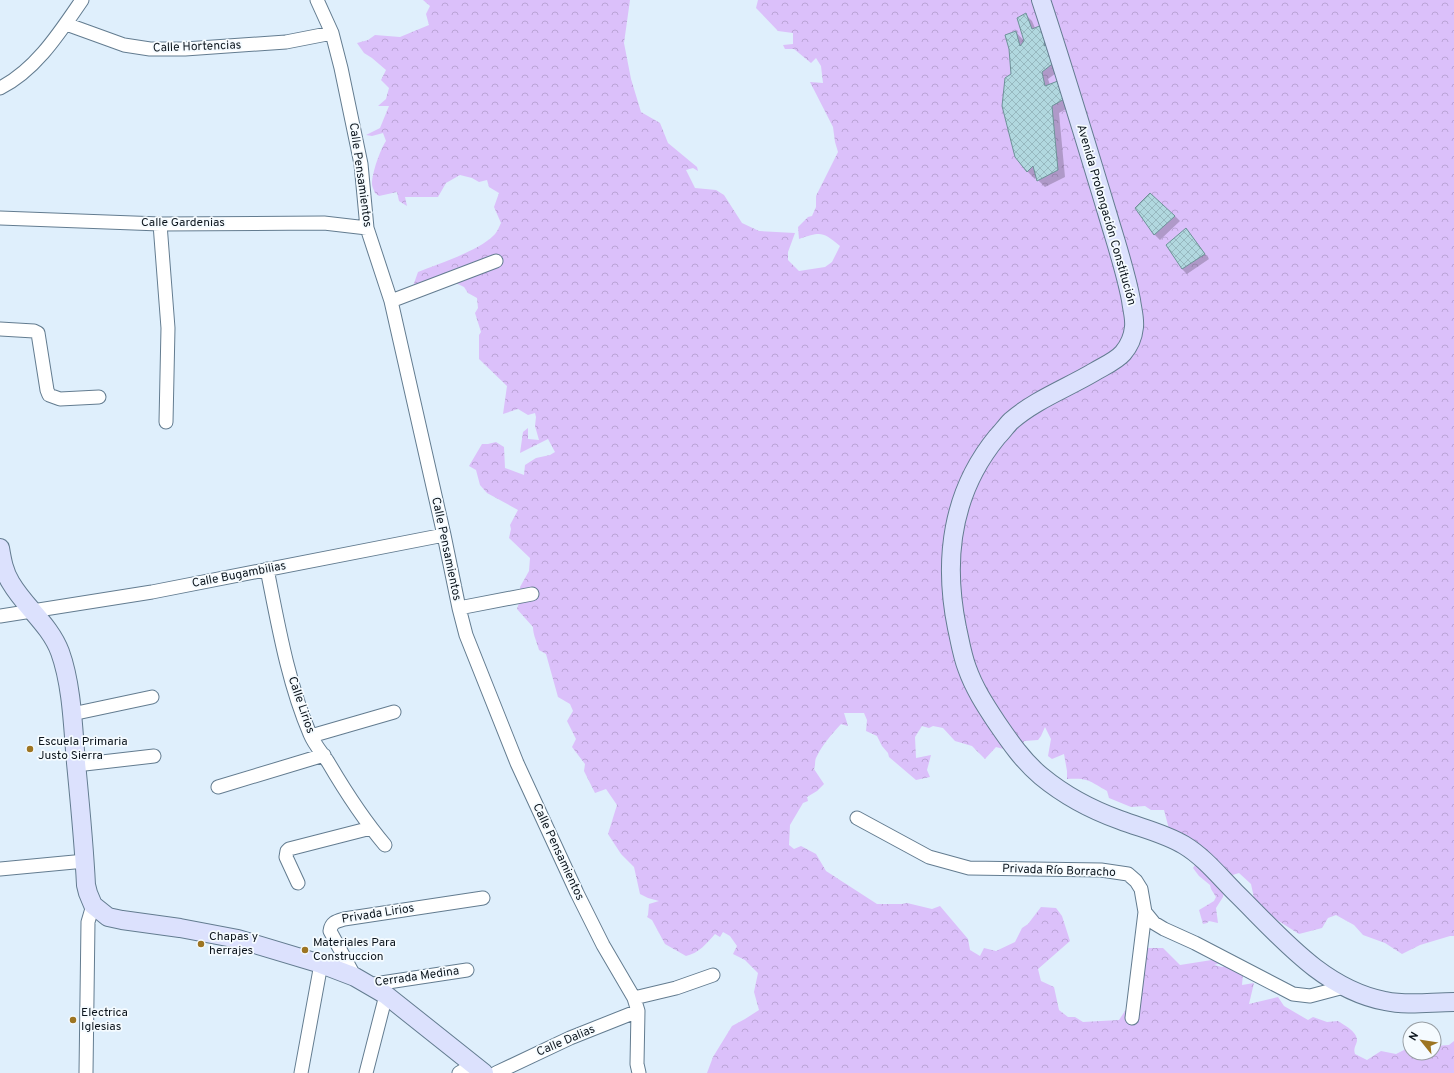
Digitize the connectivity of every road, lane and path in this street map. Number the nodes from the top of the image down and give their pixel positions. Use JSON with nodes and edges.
{"nodes":[{"id":1,"x":82,"y":0,"type":"edge"},
{"id":2,"x":317,"y":0,"type":"edge"},
{"id":3,"x":1041,"y":0,"type":"edge"},
{"id":4,"x":66,"y":24,"type":"junction"},
{"id":5,"x":332,"y":33,"type":"junction"},
{"id":6,"x":0,"y":88,"type":"edge"},
{"id":7,"x":0,"y":218,"type":"edge"},
{"id":8,"x":160,"y":224,"type":"junction"},
{"id":9,"x":367,"y":228,"type":"junction"},
{"id":10,"x":496,"y":261,"type":"dead end"},
{"id":11,"x":391,"y":301,"type":"junction"},
{"id":12,"x":0,"y":329,"type":"edge"},
{"id":13,"x":99,"y":397,"type":"dead end"},
{"id":14,"x":166,"y":422,"type":"dead end"},
{"id":15,"x":444,"y":535,"type":"junction"},
{"id":16,"x":0,"y":548,"type":"edge"},
{"id":17,"x":267,"y":569,"type":"junction"},
{"id":18,"x":532,"y":594,"type":"dead end"},
{"id":19,"x":459,"y":608,"type":"junction"},
{"id":20,"x":33,"y":611,"type":"junction"},
{"id":21,"x":0,"y":616,"type":"edge"},
{"id":22,"x":152,"y":697,"type":"dead end"},
{"id":23,"x":394,"y":712,"type":"dead end"},
{"id":24,"x":72,"y":714,"type":"junction"},
{"id":25,"x":311,"y":736,"type":"junction"},
{"id":26,"x":324,"y":755,"type":"junction"},
{"id":27,"x":154,"y":756,"type":"dead end"},
{"id":28,"x":76,"y":765,"type":"junction"},
{"id":29,"x":218,"y":787,"type":"dead end"},
{"id":30,"x":857,"y":818,"type":"dead end"},
{"id":31,"x":371,"y":828,"type":"junction"},
{"id":32,"x":385,"y":845,"type":"dead end"},
{"id":33,"x":85,"y":861,"type":"junction"},
{"id":34,"x":0,"y":869,"type":"edge"},
{"id":35,"x":298,"y":883,"type":"dead end"},
{"id":36,"x":483,"y":898,"type":"dead end"},
{"id":37,"x":93,"y":905,"type":"junction"},
{"id":38,"x":1145,"y":912,"type":"junction"},
{"id":39,"x":321,"y":964,"type":"junction"},
{"id":40,"x":467,"y":970,"type":"dead end"},
{"id":41,"x":713,"y":975,"type":"dead end"},
{"id":42,"x":361,"y":981,"type":"junction"},
{"id":43,"x":1344,"y":988,"type":"junction"},
{"id":44,"x":386,"y":995,"type":"junction"},
{"id":45,"x":634,"y":998,"type":"junction"},
{"id":46,"x":1454,"y":1002,"type":"edge"},
{"id":47,"x":638,"y":1011,"type":"junction"},
{"id":48,"x":1132,"y":1018,"type":"dead end"},
{"id":49,"x":472,"y":1070,"type":"edge"},
{"id":50,"x":86,"y":1073,"type":"edge"},
{"id":51,"x":301,"y":1073,"type":"edge"},
{"id":52,"x":366,"y":1073,"type":"edge"},
{"id":53,"x":496,"y":1073,"type":"edge"},
{"id":54,"x":639,"y":1073,"type":"edge"}],
"edges":[{"from":1,"to":4,"type":"street"},
{"from":2,"to":5,"type":"street","name":"Calle Pensamientos"},
{"from":3,"to":43,"type":"main road","name":"Avenida Prolongación Constitución"},
{"from":4,"to":5,"type":"street","name":"Calle Hortencias"},
{"from":4,"to":6,"type":"street"},
{"from":5,"to":9,"type":"street","name":"Calle Pensamientos"},
{"from":7,"to":8,"type":"street","name":"Calle Gardenias"},
{"from":8,"to":9,"type":"street","name":"Calle Gardenias"},
{"from":8,"to":14,"type":"street"},
{"from":9,"to":11,"type":"street","name":"Calle Pensamientos"},
{"from":10,"to":11,"type":"street"},
{"from":11,"to":15,"type":"street","name":"Calle Pensamientos"},
{"from":12,"to":13,"type":"street"},
{"from":15,"to":17,"type":"street","name":"Calle Bugambilias"},
{"from":15,"to":19,"type":"street","name":"Calle Pensamientos"},
{"from":16,"to":20,"type":"main road"},
{"from":17,"to":20,"type":"street","name":"Calle Bugambilias"},
{"from":17,"to":25,"type":"street","name":"Calle Lirios"},
{"from":18,"to":19,"type":"street"},
{"from":19,"to":45,"type":"street","name":"Calle Pensamientos"},
{"from":20,"to":21,"type":"street","name":"Calle Bugambilias"},
{"from":20,"to":24,"type":"main road"},
{"from":22,"to":24,"type":"street"},
{"from":23,"to":25,"type":"street"},
{"from":24,"to":28,"type":"main road"},
{"from":25,"to":26,"type":"street","name":"Calle Lirios"},
{"from":26,"to":29,"type":"street"},
{"from":26,"to":31,"type":"street","name":"Calle Lirios"},
{"from":27,"to":28,"type":"street"},
{"from":28,"to":33,"type":"main road"},
{"from":30,"to":38,"type":"street","name":"Privada Río Borracho"},
{"from":31,"to":32,"type":"street","name":"Calle Lirios"},
{"from":31,"to":35,"type":"street"},
{"from":33,"to":34,"type":"street"},
{"from":33,"to":37,"type":"main road"},
{"from":36,"to":42,"type":"street","name":"Privada Lirios"},
{"from":37,"to":39,"type":"main road"},
{"from":37,"to":50,"type":"street"},
{"from":38,"to":43,"type":"street"},
{"from":38,"to":48,"type":"street","name":"Privada Río Borracho"},
{"from":39,"to":42,"type":"main road"},
{"from":39,"to":51,"type":"street"},
{"from":40,"to":42,"type":"street","name":"Cerrada Medina"},
{"from":41,"to":45,"type":"street"},
{"from":42,"to":44,"type":"main road"},
{"from":43,"to":46,"type":"main road","name":"Avenida Prolongación Constitución"},
{"from":44,"to":49,"type":"main road"},
{"from":44,"to":52,"type":"street"},
{"from":45,"to":47,"type":"street","name":"Calle Pensamientos"},
{"from":47,"to":53,"type":"street","name":"Calle Dalias"},
{"from":47,"to":54,"type":"street","name":"Calle Pensamientos"}]}
